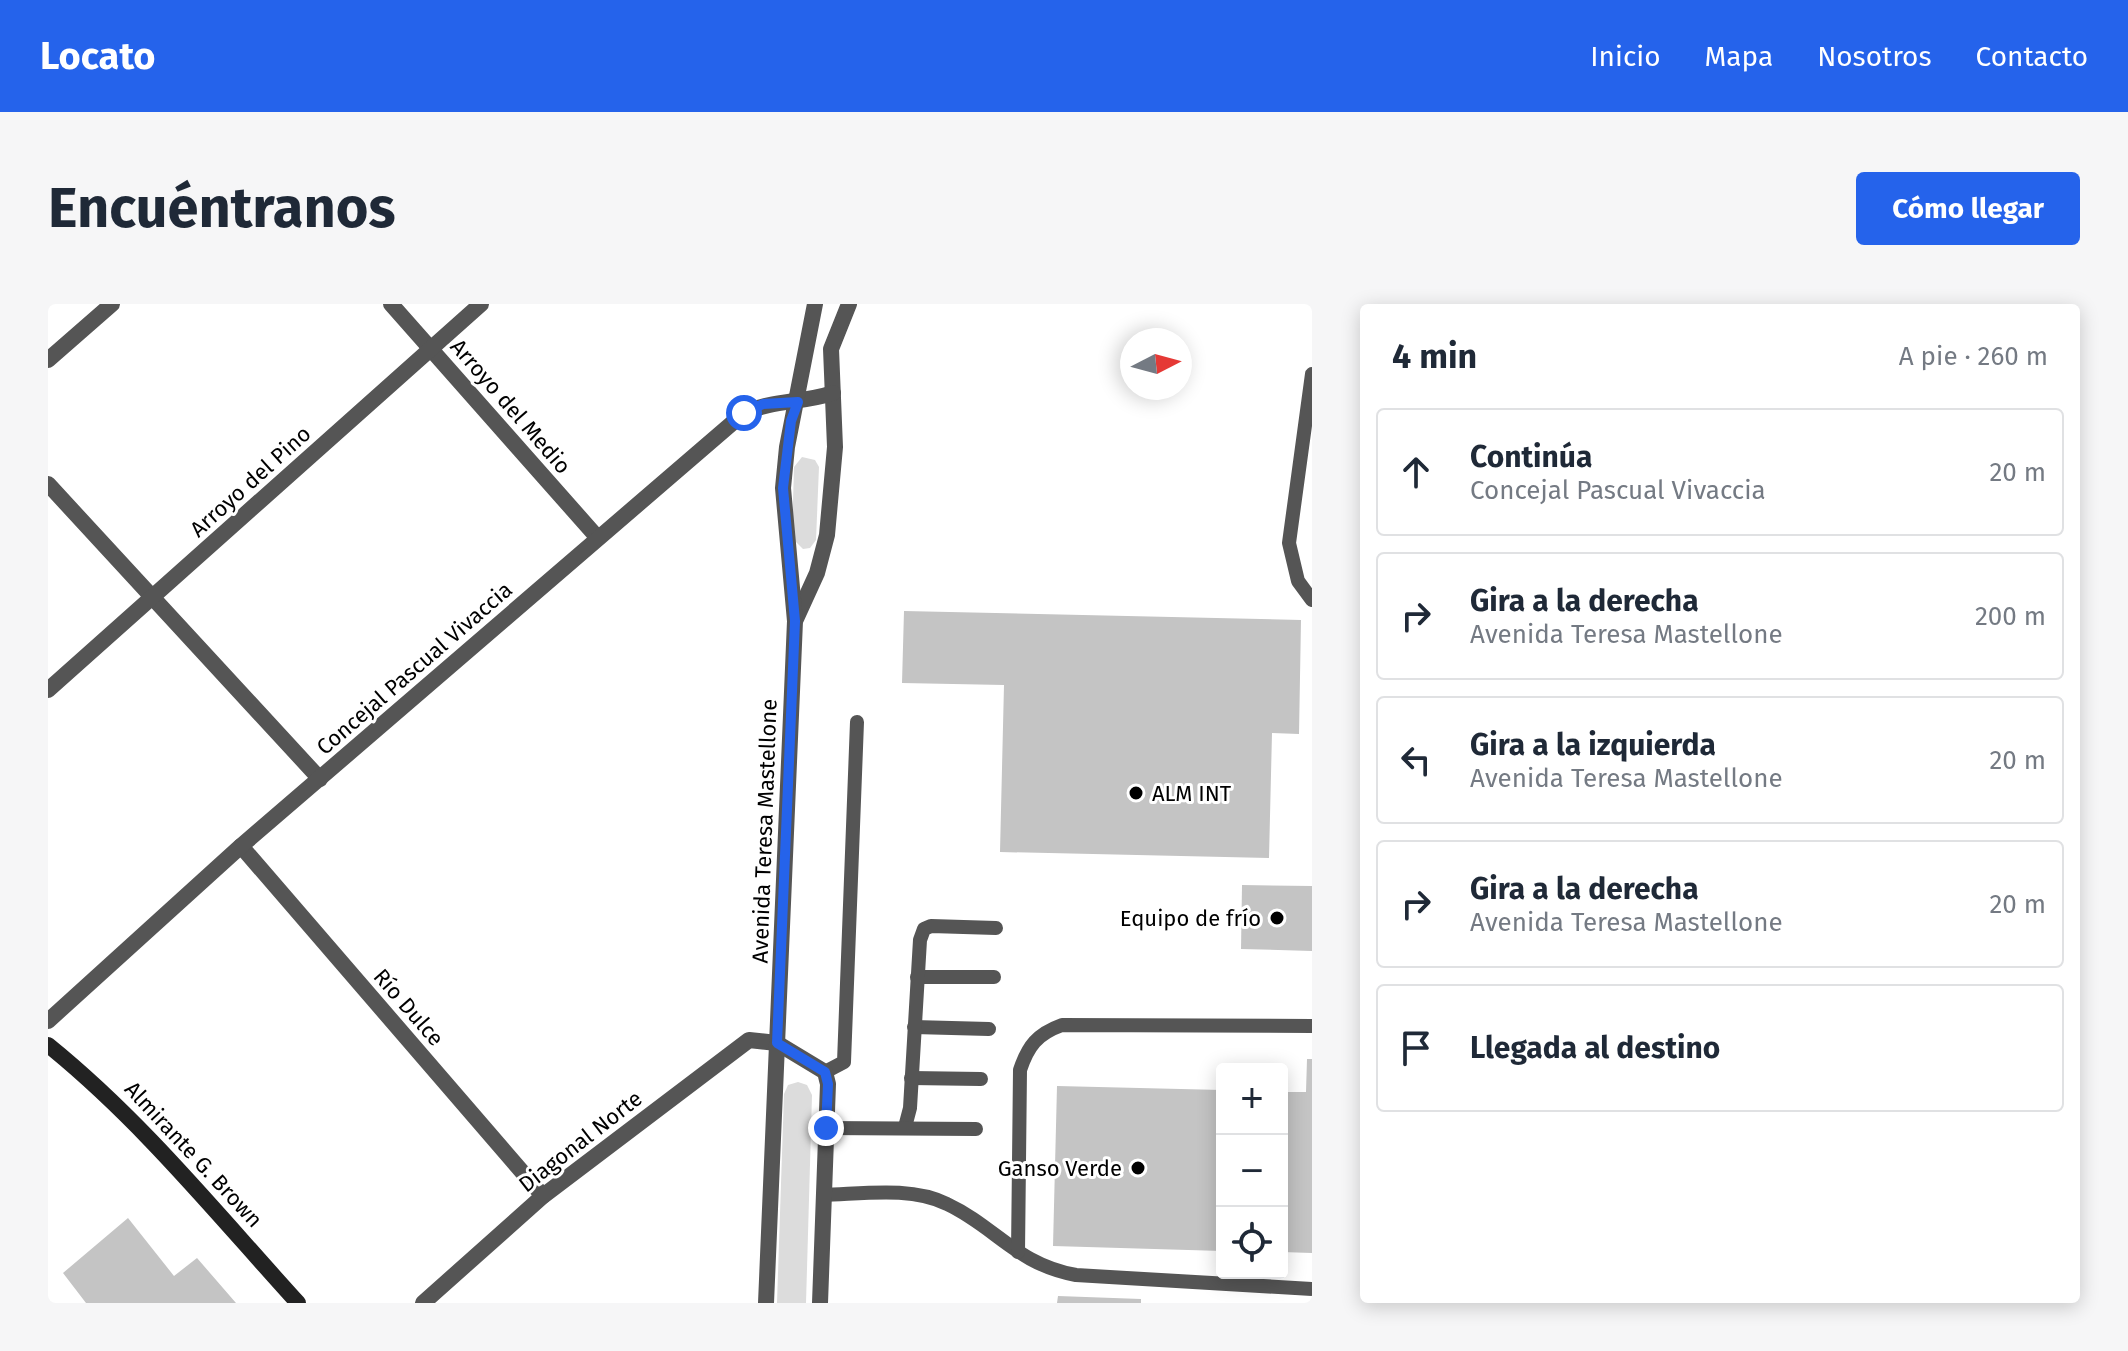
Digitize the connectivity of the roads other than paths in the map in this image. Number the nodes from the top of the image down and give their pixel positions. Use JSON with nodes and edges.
{"nodes":[{"id":1,"x":112,"y":304,"type":"edge"},
{"id":2,"x":391,"y":304,"type":"edge"},
{"id":3,"x":481,"y":304,"type":"edge"},
{"id":4,"x":815,"y":304,"type":"edge"},
{"id":5,"x":849,"y":304,"type":"edge"},
{"id":6,"x":431,"y":349,"type":"junction"},
{"id":7,"x":48,"y":360,"type":"edge"},
{"id":8,"x":1312,"y":374,"type":"edge"},
{"id":9,"x":833,"y":393,"type":"junction"},
{"id":10,"x":798,"y":402,"type":"junction"},
{"id":11,"x":48,"y":484,"type":"edge"},
{"id":12,"x":597,"y":537,"type":"junction"},
{"id":13,"x":153,"y":598,"type":"junction"},
{"id":14,"x":1312,"y":600,"type":"edge"},
{"id":15,"x":795,"y":621,"type":"junction"},
{"id":16,"x":48,"y":690,"type":"edge"},
{"id":17,"x":857,"y":722,"type":"dead end"},
{"id":18,"x":320,"y":779,"type":"junction"},
{"id":19,"x":241,"y":846,"type":"junction"},
{"id":20,"x":996,"y":928,"type":"dead end"},
{"id":21,"x":917,"y":977,"type":"junction"},
{"id":22,"x":994,"y":977,"type":"dead end"},
{"id":23,"x":48,"y":1021,"type":"edge"},
{"id":24,"x":1312,"y":1026,"type":"edge"},
{"id":25,"x":914,"y":1027,"type":"junction"},
{"id":26,"x":989,"y":1029,"type":"dead end"},
{"id":27,"x":777,"y":1043,"type":"junction"},
{"id":28,"x":48,"y":1045,"type":"edge"},
{"id":29,"x":825,"y":1072,"type":"junction"},
{"id":30,"x":911,"y":1078,"type":"junction"},
{"id":31,"x":981,"y":1079,"type":"dead end"},
{"id":32,"x":905,"y":1127,"type":"junction"},
{"id":33,"x":826,"y":1128,"type":"junction"},
{"id":34,"x":976,"y":1129,"type":"dead end"},
{"id":35,"x":823,"y":1195,"type":"junction"},
{"id":36,"x":543,"y":1196,"type":"junction"},
{"id":37,"x":1018,"y":1252,"type":"junction"},
{"id":38,"x":1306,"y":1289,"type":"edge"},
{"id":39,"x":298,"y":1303,"type":"edge"},
{"id":40,"x":423,"y":1303,"type":"edge"},
{"id":41,"x":766,"y":1303,"type":"edge"},
{"id":42,"x":820,"y":1303,"type":"edge"},
{"id":43,"x":1311,"y":1303,"type":"edge"}],
"edges":[{"from":1,"to":7,"type":"street"},
{"from":2,"to":6,"type":"street","name":"Arroyo del Medio"},
{"from":3,"to":6,"type":"street","name":"Arroyo del Pino"},
{"from":4,"to":10,"type":"street","name":"Avenida Teresa Mastellone"},
{"from":5,"to":9,"type":"street","name":"Avenida Teresa Mastellone"},
{"from":6,"to":12,"type":"street","name":"Arroyo del Medio"},
{"from":6,"to":13,"type":"street","name":"Arroyo del Pino"},
{"from":8,"to":14,"type":"lane"},
{"from":9,"to":10,"type":"street","name":"Concejal Pascual Vivaccia"},
{"from":9,"to":15,"type":"street","name":"Avenida Teresa Mastellone"},
{"from":10,"to":12,"type":"street","name":"Concejal Pascual Vivaccia"},
{"from":10,"to":15,"type":"street","name":"Avenida Teresa Mastellone"},
{"from":11,"to":13,"type":"street"},
{"from":12,"to":18,"type":"street","name":"Concejal Pascual Vivaccia"},
{"from":13,"to":16,"type":"street","name":"Arroyo del Pino"},
{"from":13,"to":18,"type":"street"},
{"from":15,"to":27,"type":"street","name":"Avenida Teresa Mastellone"},
{"from":17,"to":29,"type":"lane"},
{"from":18,"to":19,"type":"street","name":"Concejal Pascual Vivaccia"},
{"from":19,"to":23,"type":"street","name":"Concejal Pascual Vivaccia"},
{"from":19,"to":36,"type":"street","name":"Río Dulce"},
{"from":20,"to":21,"type":"lane"},
{"from":21,"to":22,"type":"lane"},
{"from":21,"to":25,"type":"lane"},
{"from":24,"to":37,"type":"lane"},
{"from":25,"to":26,"type":"lane"},
{"from":25,"to":30,"type":"lane"},
{"from":27,"to":29,"type":"street"},
{"from":27,"to":36,"type":"street","name":"Diagonal Norte"},
{"from":27,"to":41,"type":"street","name":"Avenida Teresa Mastellone"},
{"from":28,"to":39,"type":"street","name":"Almirante G. Brown"},
{"from":29,"to":33,"type":"street"},
{"from":30,"to":31,"type":"lane"},
{"from":30,"to":32,"type":"lane"},
{"from":32,"to":33,"type":"lane"},
{"from":32,"to":34,"type":"lane"},
{"from":33,"to":35,"type":"street"},
{"from":35,"to":37,"type":"lane"},
{"from":35,"to":42,"type":"street"},
{"from":36,"to":40,"type":"street","name":"Diagonal Norte"},
{"from":37,"to":38,"type":"lane"},
{"from":38,"to":43,"type":"lane"}]}
